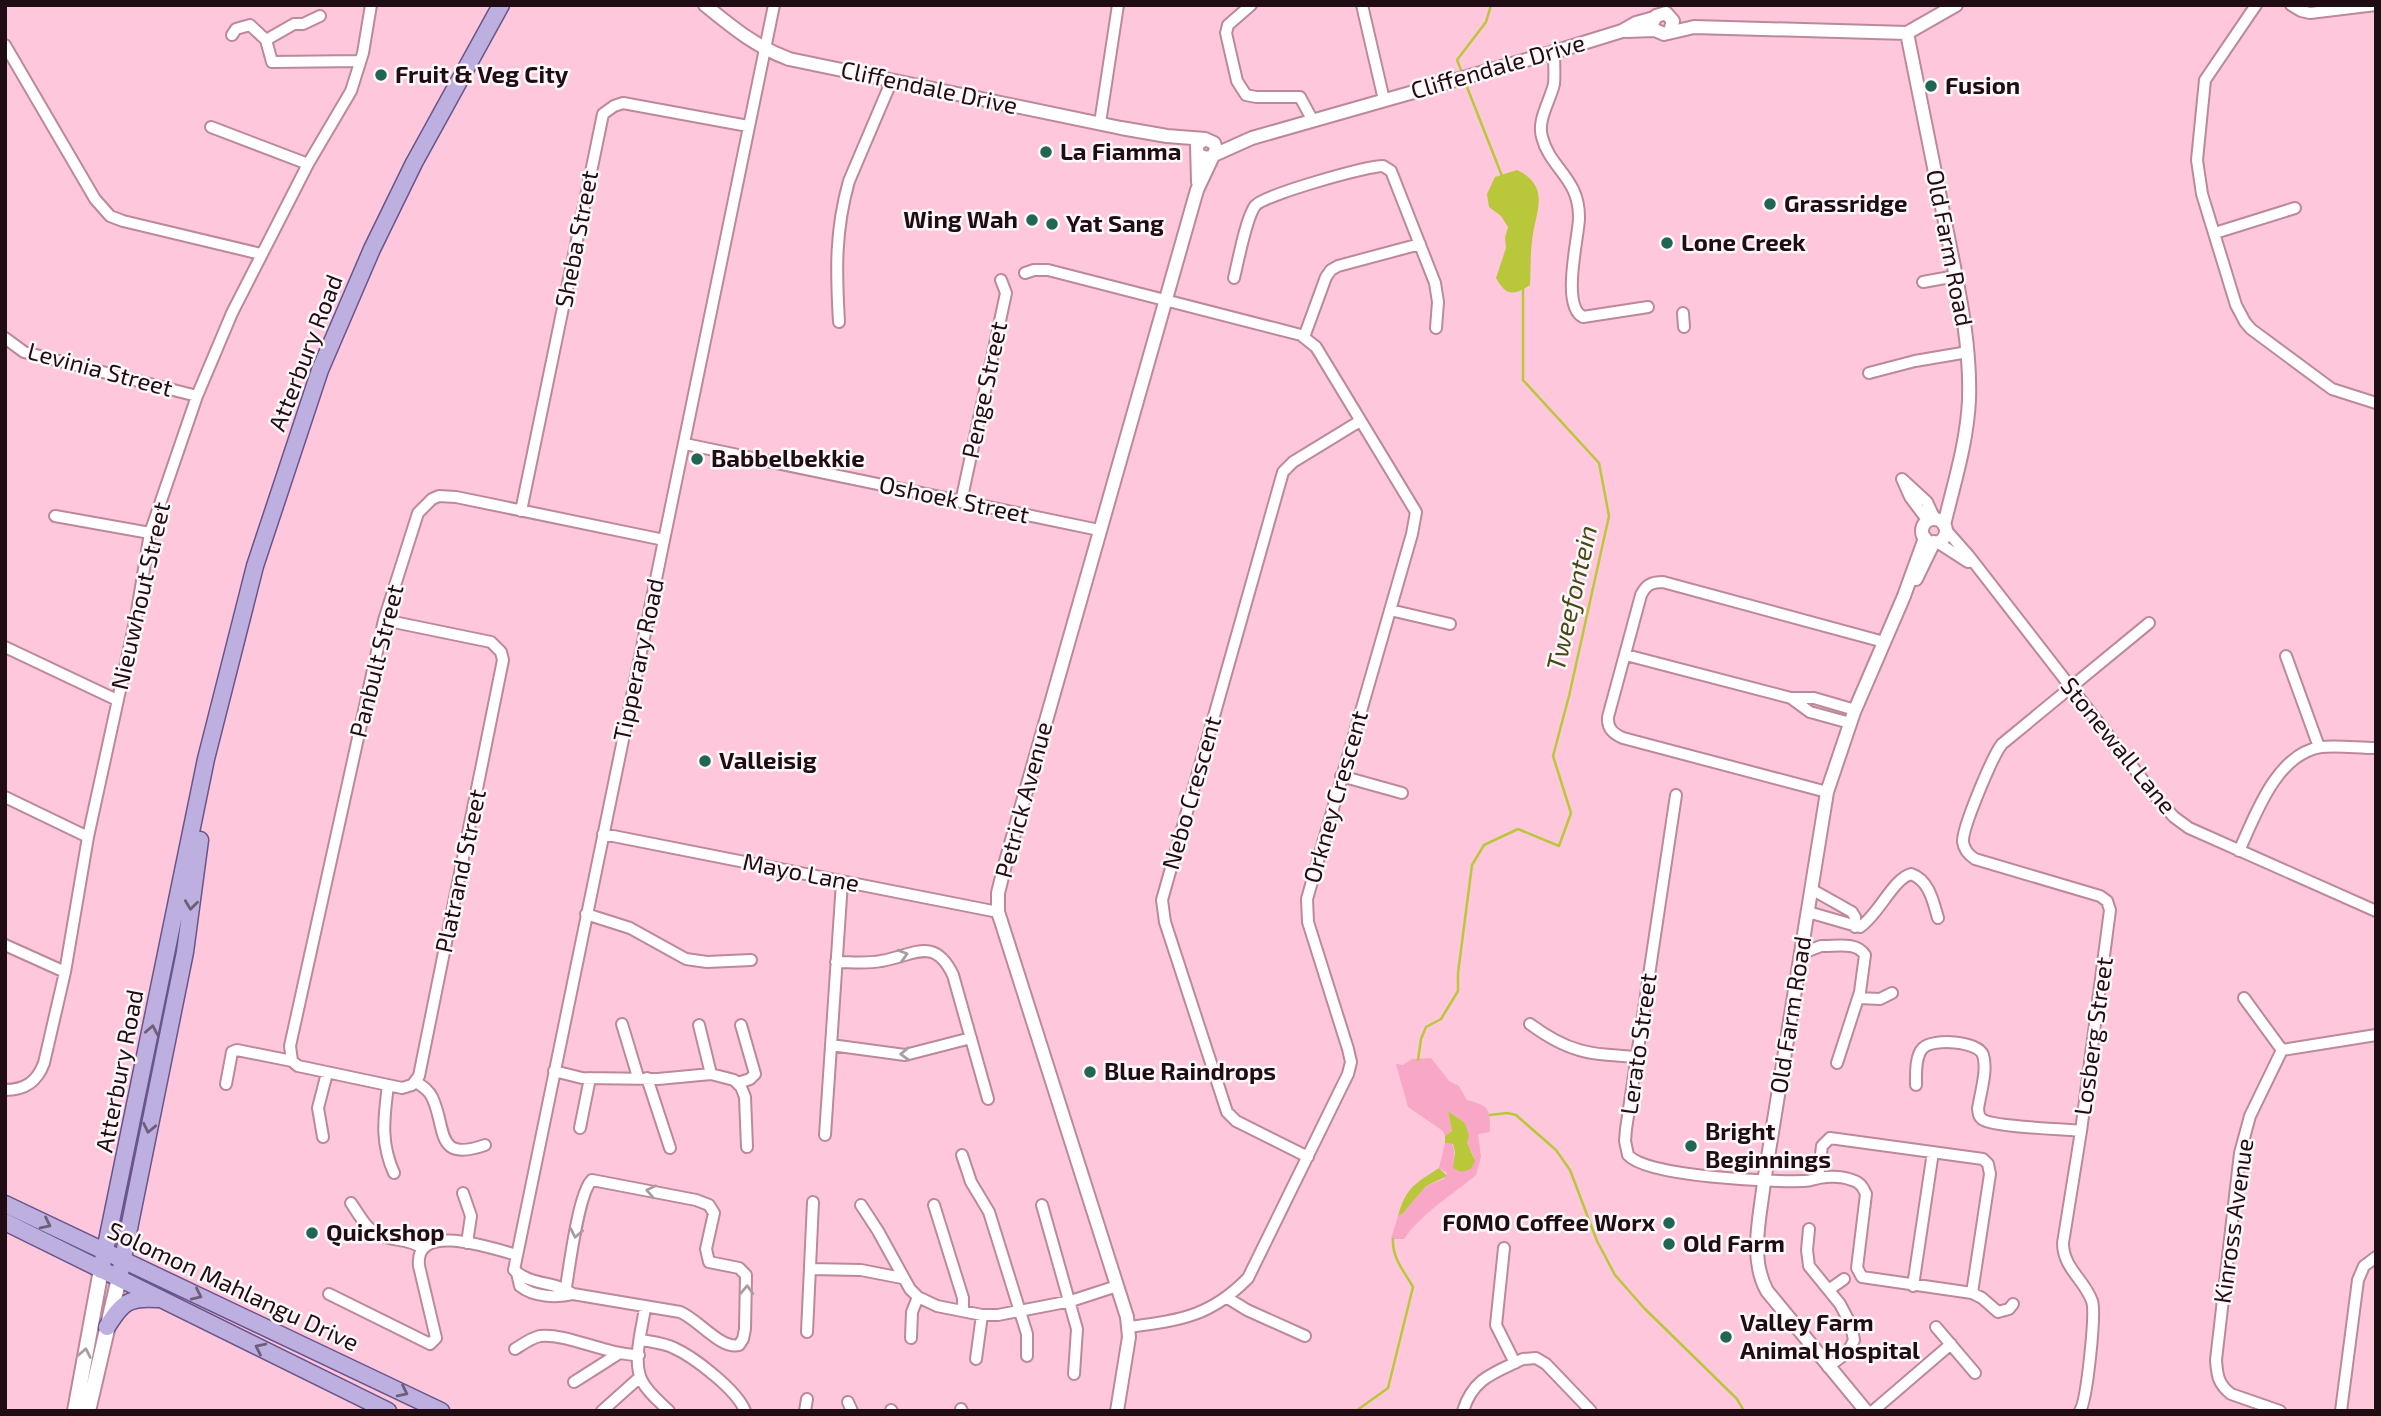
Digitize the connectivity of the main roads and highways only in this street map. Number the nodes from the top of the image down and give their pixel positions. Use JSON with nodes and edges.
{"nodes":[{"id":1,"x":501,"y":5,"type":"edge"},
{"id":2,"x":212,"y":740,"type":"junction"},
{"id":3,"x":5,"y":1204,"type":"edge"},
{"id":4,"x":5,"y":1222,"type":"edge"},
{"id":5,"x":105,"y":1251,"type":"junction"},
{"id":6,"x":123,"y":1259,"type":"junction"},
{"id":7,"x":101,"y":1270,"type":"junction"},
{"id":8,"x":119,"y":1278,"type":"junction"},
{"id":9,"x":159,"y":1299,"type":"junction"},
{"id":10,"x":107,"y":1327,"type":"junction"},
{"id":11,"x":75,"y":1411,"type":"edge"},
{"id":12,"x":88,"y":1411,"type":"edge"},
{"id":13,"x":388,"y":1411,"type":"edge"},
{"id":14,"x":441,"y":1411,"type":"edge"}],
"edges":[{"from":1,"to":2,"type":"main road","name":"Atterbury Road"},
{"from":5,"to":2,"type":"main road","name":"Atterbury Road","one_way":true},
{"from":2,"to":6,"type":"main road","name":"Atterbury Road","one_way":true},
{"from":3,"to":5,"type":"main road","name":"Solomon Mahlangu Drive","one_way":true},
{"from":4,"to":7,"type":"main road","name":"Solomon Mahlangu Drive"},
{"from":5,"to":6,"type":"main road","name":"Solomon Mahlangu Drive"},
{"from":5,"to":7,"type":"main road","name":"Atterbury Road"},
{"from":6,"to":8,"type":"main road","name":"Atterbury Road"},
{"from":6,"to":14,"type":"main road","name":"Solomon Mahlangu Drive","one_way":true},
{"from":7,"to":8,"type":"main road","name":"Solomon Mahlangu Drive"},
{"from":11,"to":7,"type":"main road","name":"Atterbury Road","one_way":true},
{"from":8,"to":9,"type":"main road","name":"Solomon Mahlangu Drive"},
{"from":8,"to":10,"type":"main road","name":"Atterbury Road"},
{"from":9,"to":10,"type":"main road"},
{"from":13,"to":9,"type":"main road","name":"Solomon Mahlangu Drive","one_way":true},
{"from":10,"to":12,"type":"main road","name":"Atterbury Road"}]}
